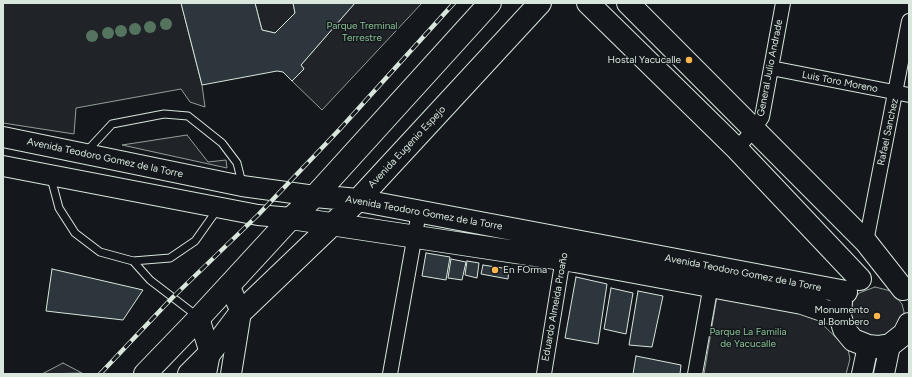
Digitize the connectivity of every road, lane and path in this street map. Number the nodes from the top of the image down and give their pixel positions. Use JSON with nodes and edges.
{"nodes":[{"id":1,"x":490,"y":3,"type":"edge"},
{"id":2,"x":540,"y":3,"type":"edge"},
{"id":3,"x":588,"y":3,"type":"edge"},
{"id":4,"x":628,"y":3,"type":"edge"},
{"id":5,"x":783,"y":3,"type":"edge"},
{"id":6,"x":909,"y":21,"type":"edge"},
{"id":7,"x":771,"y":68,"type":"junction"},
{"id":8,"x":903,"y":94,"type":"edge"},
{"id":9,"x":754,"y":129,"type":"junction"},
{"id":10,"x":4,"y":139,"type":"edge"},
{"id":11,"x":737,"y":149,"type":"junction"},
{"id":12,"x":84,"y":154,"type":"junction"},
{"id":13,"x":3,"y":166,"type":"edge"},
{"id":14,"x":50,"y":174,"type":"junction"},
{"id":15,"x":242,"y":186,"type":"junction"},
{"id":16,"x":315,"y":196,"type":"junction"},
{"id":17,"x":358,"y":200,"type":"junction"},
{"id":18,"x":219,"y":208,"type":"junction"},
{"id":19,"x":419,"y":212,"type":"junction"},
{"id":20,"x":291,"y":218,"type":"junction"},
{"id":21,"x":335,"y":224,"type":"junction"},
{"id":22,"x":415,"y":236,"type":"junction"},
{"id":23,"x":866,"y":242,"type":"junction"},
{"id":24,"x":565,"y":249,"type":"junction"},
{"id":25,"x":133,"y":260,"type":"junction"},
{"id":26,"x":713,"y":277,"type":"junction"},
{"id":27,"x":229,"y":286,"type":"junction"},
{"id":28,"x":853,"y":286,"type":"junction"},
{"id":29,"x":906,"y":294,"type":"edge"},
{"id":30,"x":241,"y":312,"type":"junction"},
{"id":31,"x":840,"y":316,"type":"junction"},
{"id":32,"x":199,"y":318,"type":"junction"},
{"id":33,"x":903,"y":334,"type":"edge"},
{"id":34,"x":868,"y":346,"type":"junction"},
{"id":35,"x":210,"y":353,"type":"junction"},
{"id":36,"x":145,"y":374,"type":"edge"},
{"id":37,"x":189,"y":374,"type":"edge"},
{"id":38,"x":206,"y":374,"type":"edge"},
{"id":39,"x":231,"y":374,"type":"edge"},
{"id":40,"x":390,"y":374,"type":"edge"},
{"id":41,"x":544,"y":374,"type":"edge"},
{"id":42,"x":695,"y":374,"type":"edge"},
{"id":43,"x":862,"y":374,"type":"edge"},
{"id":44,"x":884,"y":374,"type":"edge"}],
"edges":[{"from":1,"to":16,"type":"main road"},
{"from":2,"to":17,"type":"main road","name":"Avenida Eugenio Espejo"},
{"from":3,"to":11,"type":"main road"},
{"from":4,"to":9,"type":"main road"},
{"from":5,"to":7,"type":"street","name":"General Julio Andrade"},
{"from":6,"to":8,"type":"street","name":"Rafael Sanchez"},
{"from":7,"to":8,"type":"street","name":"Luis Toro Moreno"},
{"from":7,"to":9,"type":"street","name":"General Julio Andrade"},
{"from":8,"to":23,"type":"street","name":"Rafael Sanchez"},
{"from":9,"to":11,"type":"street","name":"General Julio Andrade"},
{"from":9,"to":23,"type":"main road"},
{"from":10,"to":12,"type":"main road","name":"Avenida Teodoro Gomez de la Torre"},
{"from":11,"to":28,"type":"main road"},
{"from":12,"to":15,"type":"main road","name":"Avenida Teodoro Gomez de la Torre"},
{"from":12,"to":15,"type":"lane"},
{"from":13,"to":14,"type":"main road","name":"Avenida Teodoro Gomez de la Torre"},
{"from":14,"to":18,"type":"main road","name":"Avenida Teodoro Gomez de la Torre"},
{"from":14,"to":25,"type":"lane"},
{"from":15,"to":16,"type":"main road","name":"Avenida Teodoro Gomez de la Torre"},
{"from":16,"to":17,"type":"main road","name":"Avenida Teodoro Gomez de la Torre"},
{"from":16,"to":20,"type":"main road"},
{"from":17,"to":19,"type":"main road","name":"Avenida Teodoro Gomez de la Torre"},
{"from":17,"to":21,"type":"main road","name":"Avenida Eugenio Espejo"},
{"from":18,"to":20,"type":"main road","name":"Avenida Teodoro Gomez de la Torre"},
{"from":18,"to":25,"type":"lane"},
{"from":19,"to":22,"type":"street"},
{"from":19,"to":24,"type":"main road","name":"Avenida Teodoro Gomez de la Torre"},
{"from":20,"to":21,"type":"main road","name":"Avenida Teodoro Gomez de la Torre"},
{"from":20,"to":27,"type":"main road"},
{"from":21,"to":22,"type":"main road","name":"Avenida Teodoro Gomez de la Torre"},
{"from":21,"to":30,"type":"main road","name":"Avenida Eugenio Espejo"},
{"from":22,"to":24,"type":"main road","name":"Avenida Teodoro Gomez de la Torre"},
{"from":22,"to":40,"type":"street"},
{"from":23,"to":29,"type":"main road"},
{"from":24,"to":26,"type":"main road","name":"Avenida Teodoro Gomez de la Torre"},
{"from":24,"to":41,"type":"street","name":"Eduardo Almeida Proaño"},
{"from":25,"to":32,"type":"lane"},
{"from":26,"to":28,"type":"main road","name":"Avenida Teodoro Gomez de la Torre"},
{"from":26,"to":31,"type":"main road","name":"Avenida Teodoro Gomez de la Torre"},
{"from":26,"to":42,"type":"street"},
{"from":27,"to":30,"type":"main road"},
{"from":27,"to":32,"type":"main road"},
{"from":28,"to":29,"type":"main road","name":"Avenida Teodoro Gomez de la Torre"},
{"from":28,"to":31,"type":"main road"},
{"from":30,"to":35,"type":"main road","name":"Avenida Eugenio Espejo"},
{"from":30,"to":39,"type":"main road"},
{"from":31,"to":34,"type":"main road"},
{"from":32,"to":35,"type":"main road"},
{"from":32,"to":36,"type":"main road"},
{"from":33,"to":34,"type":"main road"},
{"from":33,"to":44,"type":"main road"},
{"from":34,"to":43,"type":"main road"},
{"from":35,"to":37,"type":"main road","name":"Avenida Eugenio Espejo"},
{"from":35,"to":38,"type":"main road"}]}
